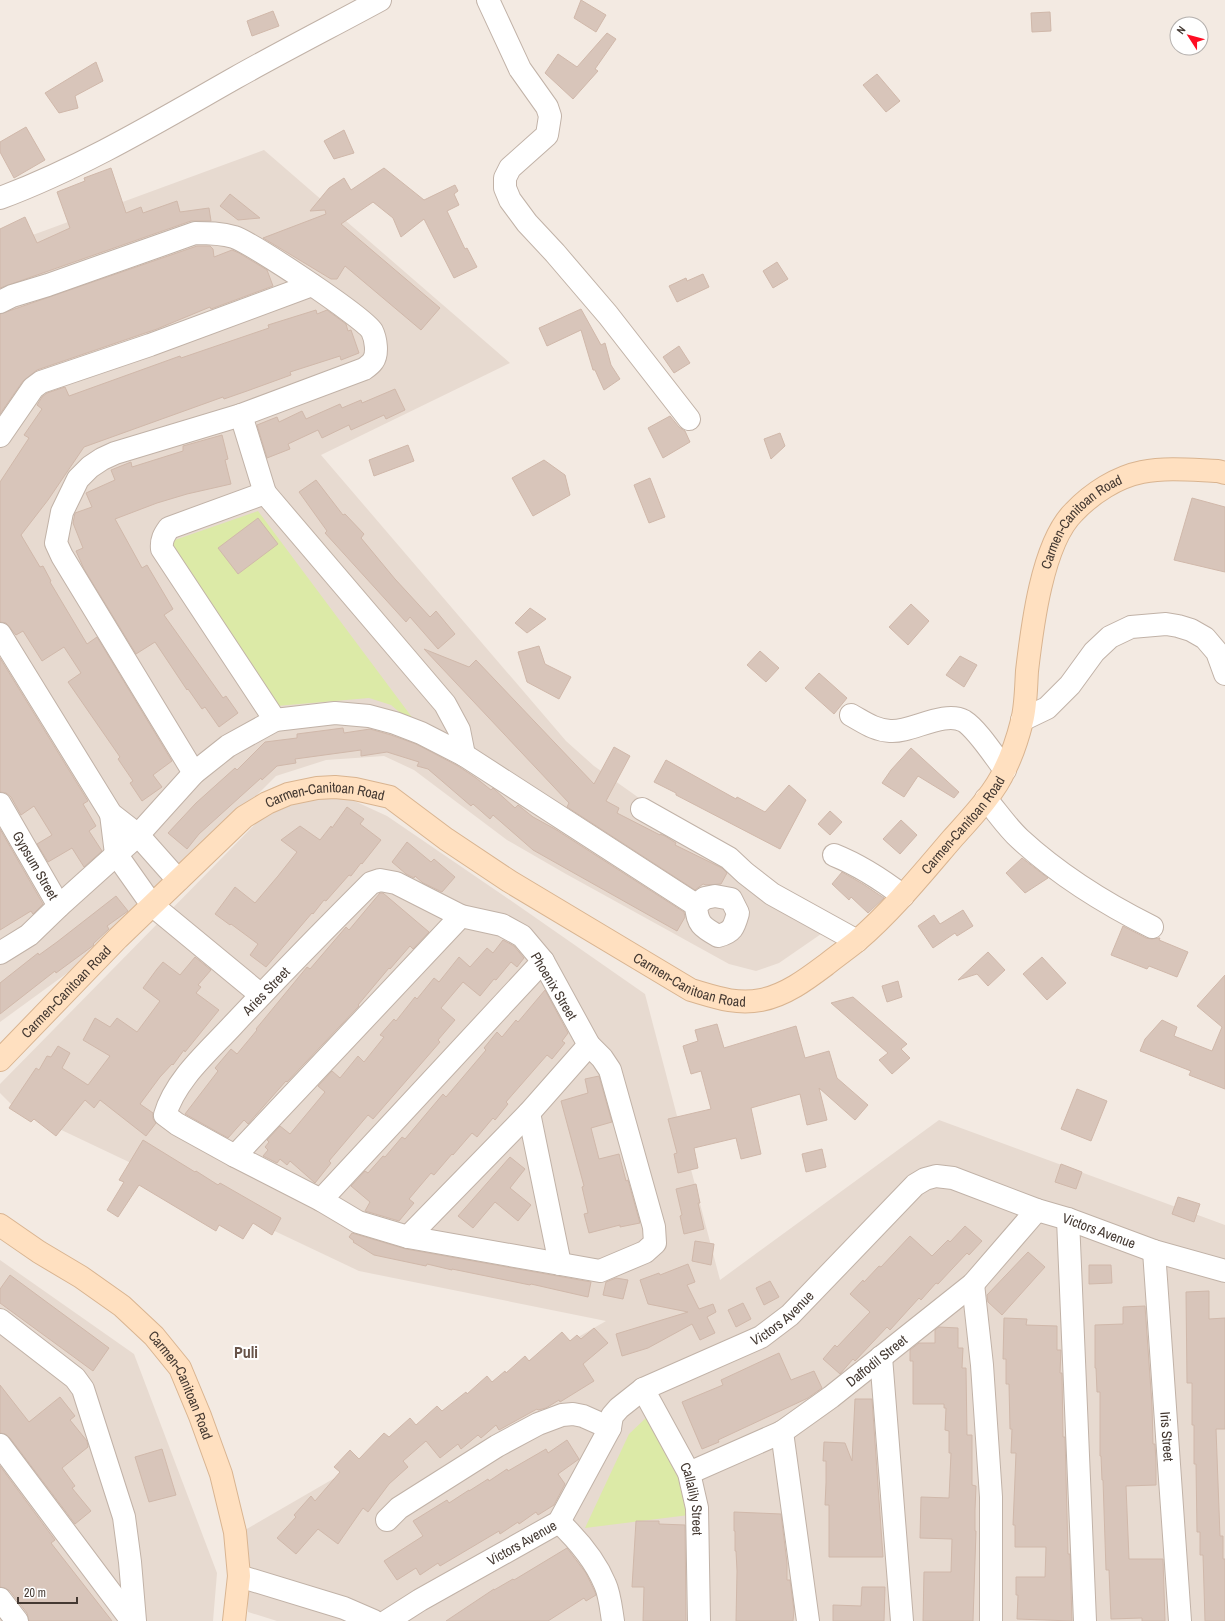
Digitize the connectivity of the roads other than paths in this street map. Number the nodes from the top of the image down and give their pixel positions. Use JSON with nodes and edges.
{"nodes":[{"id":1,"x":380,"y":0,"type":"edge"},
{"id":2,"x":488,"y":0,"type":"edge"},
{"id":3,"x":0,"y":198,"type":"edge"},
{"id":4,"x":312,"y":285,"type":"junction"},
{"id":5,"x":0,"y":302,"type":"edge"},
{"id":6,"x":241,"y":415,"type":"junction"},
{"id":7,"x":689,"y":419,"type":"dead end"},
{"id":8,"x":0,"y":436,"type":"edge"},
{"id":9,"x":1225,"y":473,"type":"edge"},
{"id":10,"x":265,"y":493,"type":"junction"},
{"id":11,"x":0,"y":634,"type":"edge"},
{"id":12,"x":1225,"y":674,"type":"edge"},
{"id":13,"x":851,"y":715,"type":"dead end"},
{"id":14,"x":275,"y":720,"type":"junction"},
{"id":15,"x":1022,"y":720,"type":"junction"},
{"id":16,"x":464,"y":754,"type":"junction"},
{"id":17,"x":1005,"y":770,"type":"junction"},
{"id":18,"x":194,"y":773,"type":"junction"},
{"id":19,"x":986,"y":799,"type":"junction"},
{"id":20,"x":0,"y":804,"type":"edge"},
{"id":21,"x":642,"y":809,"type":"dead end"},
{"id":22,"x":111,"y":814,"type":"junction"},
{"id":23,"x":138,"y":834,"type":"junction"},
{"id":24,"x":116,"y":854,"type":"junction"},
{"id":25,"x":834,"y":855,"type":"dead end"},
{"id":26,"x":178,"y":880,"type":"junction"},
{"id":27,"x":380,"y":880,"type":"joint"},
{"id":28,"x":903,"y":896,"type":"junction"},
{"id":29,"x":152,"y":905,"type":"junction"},
{"id":30,"x":696,"y":905,"type":"dead end"},
{"id":31,"x":59,"y":906,"type":"junction"},
{"id":32,"x":461,"y":916,"type":"junction"},
{"id":33,"x":1152,"y":927,"type":"dead end"},
{"id":34,"x":857,"y":941,"type":"junction"},
{"id":35,"x":0,"y":953,"type":"edge"},
{"id":36,"x":543,"y":961,"type":"junction"},
{"id":37,"x":261,"y":995,"type":"junction"},
{"id":38,"x":589,"y":1045,"type":"junction"},
{"id":39,"x":0,"y":1060,"type":"edge"},
{"id":40,"x":529,"y":1113,"type":"junction"},
{"id":41,"x":235,"y":1156,"type":"junction"},
{"id":42,"x":321,"y":1200,"type":"junction"},
{"id":43,"x":1037,"y":1210,"type":"junction"},
{"id":44,"x":1068,"y":1219,"type":"junction"},
{"id":45,"x":0,"y":1225,"type":"edge"},
{"id":46,"x":408,"y":1237,"type":"junction"},
{"id":47,"x":1154,"y":1251,"type":"junction"},
{"id":48,"x":560,"y":1264,"type":"junction"},
{"id":49,"x":1225,"y":1271,"type":"edge"},
{"id":50,"x":973,"y":1284,"type":"junction"},
{"id":51,"x":0,"y":1320,"type":"edge"},
{"id":52,"x":881,"y":1356,"type":"junction"},
{"id":53,"x":643,"y":1389,"type":"junction"},
{"id":54,"x":610,"y":1428,"type":"junction"},
{"id":55,"x":782,"y":1432,"type":"junction"},
{"id":56,"x":0,"y":1445,"type":"edge"},
{"id":57,"x":689,"y":1473,"type":"junction"},
{"id":58,"x":387,"y":1520,"type":"dead end"},
{"id":59,"x":559,"y":1522,"type":"junction"},
{"id":60,"x":239,"y":1576,"type":"junction"},
{"id":61,"x":0,"y":1598,"type":"edge"},
{"id":62,"x":17,"y":1621,"type":"edge"},
{"id":63,"x":133,"y":1621,"type":"edge"},
{"id":64,"x":234,"y":1621,"type":"edge"},
{"id":65,"x":374,"y":1621,"type":"edge"},
{"id":66,"x":387,"y":1621,"type":"edge"},
{"id":67,"x":613,"y":1621,"type":"edge"},
{"id":68,"x":700,"y":1621,"type":"edge"},
{"id":69,"x":808,"y":1621,"type":"edge"},
{"id":70,"x":902,"y":1621,"type":"edge"},
{"id":71,"x":991,"y":1621,"type":"edge"},
{"id":72,"x":1085,"y":1621,"type":"edge"},
{"id":73,"x":1180,"y":1621,"type":"edge"}],
"edges":[{"from":1,"to":3,"type":"street"},
{"from":2,"to":7,"type":"street"},
{"from":4,"to":5,"type":"street"},
{"from":4,"to":6,"type":"street"},
{"from":4,"to":8,"type":"street"},
{"from":6,"to":10,"type":"street"},
{"from":6,"to":18,"type":"street"},
{"from":9,"to":15,"type":"main road","name":"Carmen-Canitoan Road"},
{"from":10,"to":14,"type":"street"},
{"from":10,"to":16,"type":"street"},
{"from":11,"to":22,"type":"street"},
{"from":12,"to":15,"type":"street"},
{"from":13,"to":17,"type":"street"},
{"from":14,"to":16,"type":"street"},
{"from":14,"to":18,"type":"street"},
{"from":15,"to":17,"type":"main road","name":"Carmen-Canitoan Road"},
{"from":16,"to":30,"type":"street"},
{"from":17,"to":19,"type":"main road","name":"Carmen-Canitoan Road"},
{"from":18,"to":23,"type":"street"},
{"from":19,"to":28,"type":"main road","name":"Carmen-Canitoan Road"},
{"from":19,"to":33,"type":"street"},
{"from":20,"to":31,"type":"street","name":"Gypsum Street"},
{"from":21,"to":34,"type":"street"},
{"from":22,"to":23,"type":"street"},
{"from":22,"to":24,"type":"street"},
{"from":23,"to":24,"type":"street"},
{"from":23,"to":26,"type":"street"},
{"from":24,"to":29,"type":"street"},
{"from":24,"to":31,"type":"street"},
{"from":25,"to":28,"type":"street"},
{"from":26,"to":29,"type":"main road","name":"Carmen-Canitoan Road"},
{"from":26,"to":34,"type":"main road","name":"Carmen-Canitoan Road"},
{"from":27,"to":32,"type":"street","name":"Phoenix Street"},
{"from":27,"to":37,"type":"street","name":"Aries Street"},
{"from":28,"to":34,"type":"main road","name":"Carmen-Canitoan Road"},
{"from":29,"to":37,"type":"street"},
{"from":29,"to":39,"type":"main road","name":"Carmen-Canitoan Road"},
{"from":31,"to":35,"type":"street"},
{"from":32,"to":36,"type":"street","name":"Phoenix Street"},
{"from":32,"to":41,"type":"street"},
{"from":36,"to":38,"type":"street","name":"Phoenix Street"},
{"from":36,"to":42,"type":"street"},
{"from":37,"to":41,"type":"street","name":"Aries Street"},
{"from":38,"to":40,"type":"street"},
{"from":38,"to":48,"type":"street","name":"Phoenix Street"},
{"from":40,"to":46,"type":"street"},
{"from":40,"to":48,"type":"street"},
{"from":41,"to":42,"type":"street"},
{"from":42,"to":46,"type":"street"},
{"from":43,"to":44,"type":"street","name":"Victors Avenue"},
{"from":43,"to":50,"type":"street","name":"Daffodil Street"},
{"from":43,"to":53,"type":"street","name":"Victors Avenue"},
{"from":44,"to":47,"type":"street","name":"Victors Avenue"},
{"from":44,"to":72,"type":"street"},
{"from":45,"to":60,"type":"main road","name":"Carmen-Canitoan Road"},
{"from":46,"to":48,"type":"street"},
{"from":47,"to":49,"type":"street","name":"Victors Avenue"},
{"from":47,"to":73,"type":"street","name":"Iris Street"},
{"from":50,"to":52,"type":"street","name":"Daffodil Street"},
{"from":50,"to":71,"type":"street"},
{"from":51,"to":63,"type":"street"},
{"from":52,"to":55,"type":"street","name":"Daffodil Street"},
{"from":52,"to":70,"type":"street"},
{"from":53,"to":54,"type":"street","name":"Victors Avenue"},
{"from":53,"to":57,"type":"street","name":"Callalily Street"},
{"from":54,"to":58,"type":"street"},
{"from":54,"to":59,"type":"street","name":"Victors Avenue"},
{"from":55,"to":57,"type":"street","name":"Daffodil Street"},
{"from":55,"to":69,"type":"street"},
{"from":56,"to":63,"type":"street"},
{"from":57,"to":68,"type":"street","name":"Callalily Street"},
{"from":59,"to":66,"type":"street","name":"Victors Avenue"},
{"from":59,"to":67,"type":"street"},
{"from":60,"to":64,"type":"main road","name":"Carmen-Canitoan Road"},
{"from":60,"to":65,"type":"street"},
{"from":61,"to":62,"type":"street"}]}
